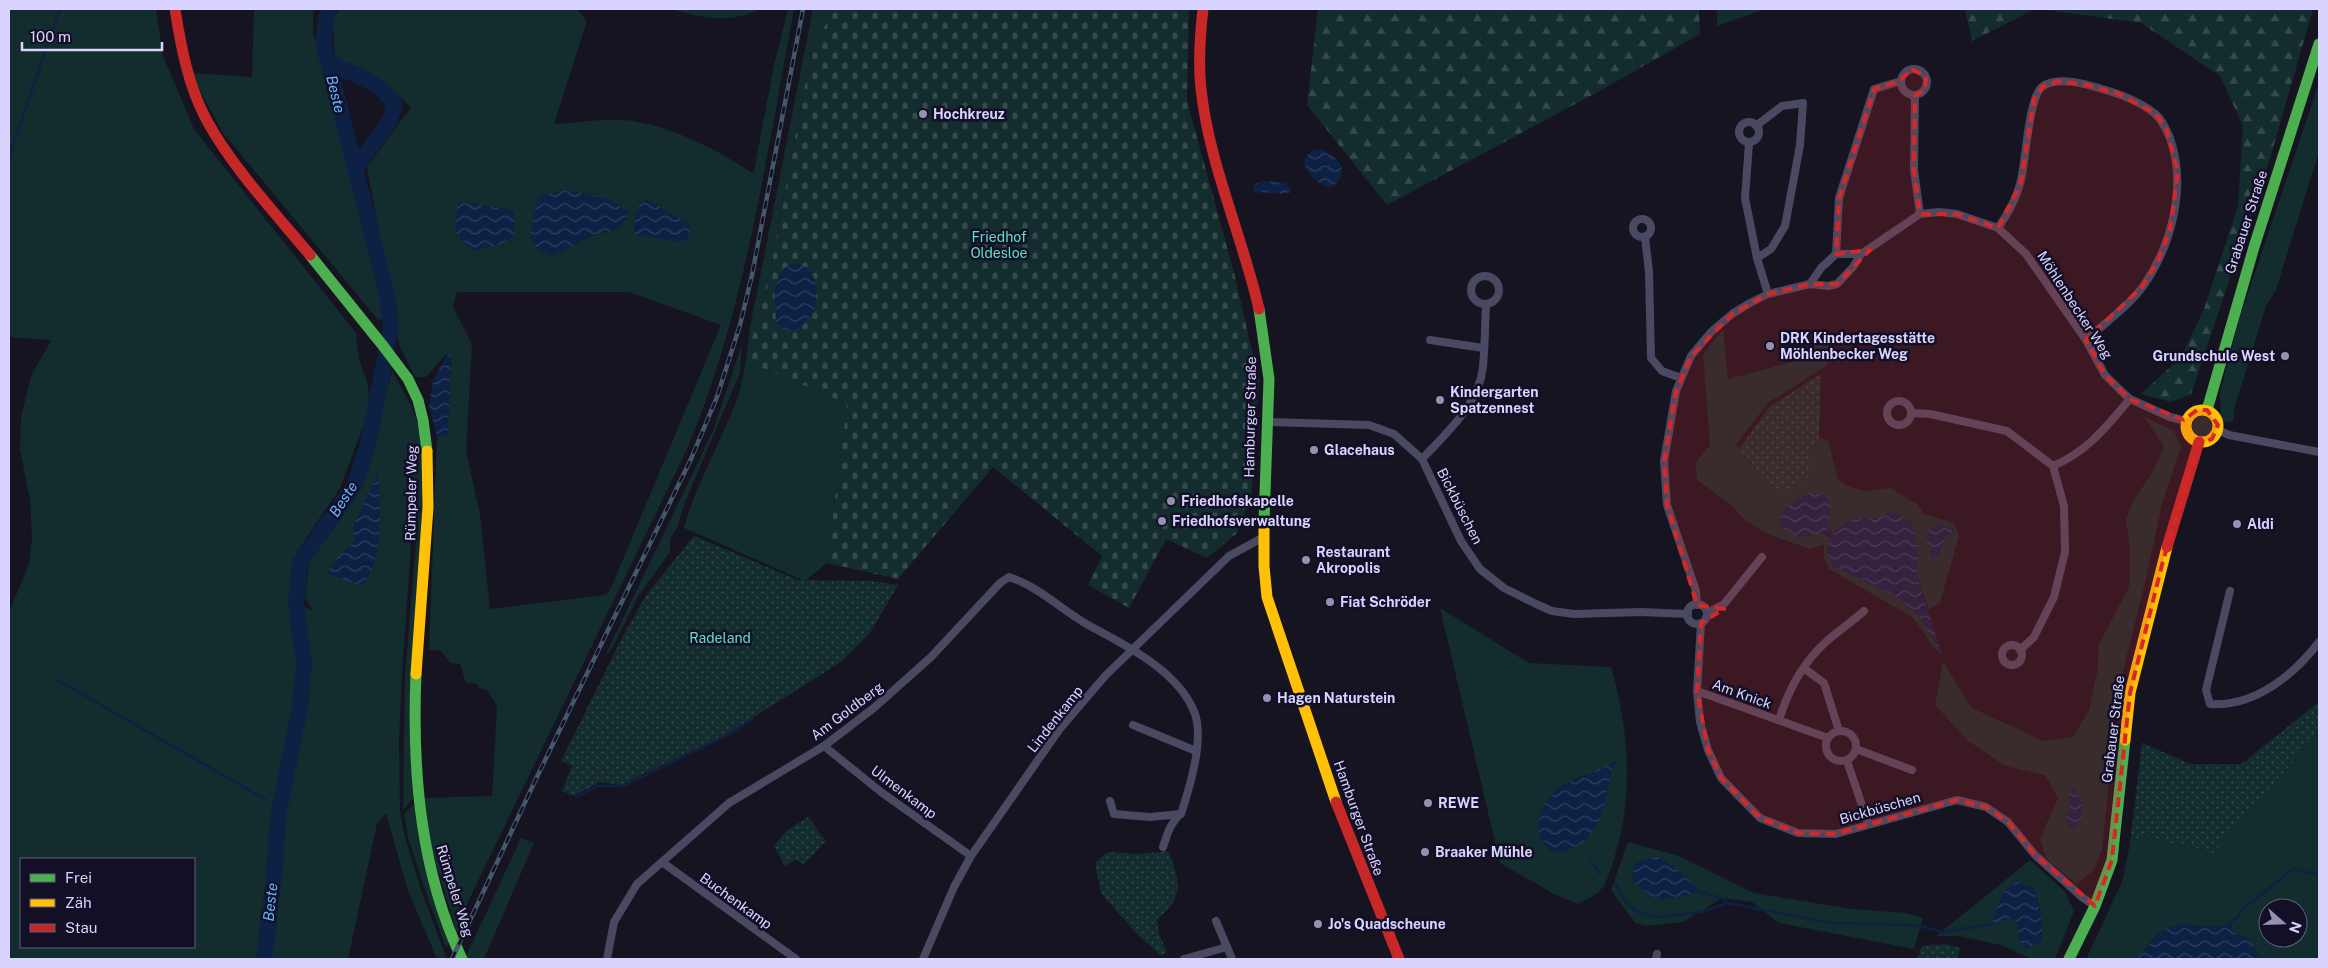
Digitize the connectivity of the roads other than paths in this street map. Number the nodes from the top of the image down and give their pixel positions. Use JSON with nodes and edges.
{"nodes":[{"id":1,"x":174,"y":9,"type":"edge"},
{"id":2,"x":1203,"y":9,"type":"edge"},
{"id":3,"x":2319,"y":49,"type":"edge"},
{"id":4,"x":1901,"y":81,"type":"junction"},
{"id":5,"x":1915,"y":95,"type":"junction"},
{"id":6,"x":1756,"y":126,"type":"junction"},
{"id":7,"x":1749,"y":143,"type":"junction"},
{"id":8,"x":1920,"y":214,"type":"junction"},
{"id":9,"x":1998,"y":228,"type":"junction"},
{"id":10,"x":1645,"y":237,"type":"dead end"},
{"id":11,"x":1836,"y":254,"type":"junction"},
{"id":12,"x":1861,"y":254,"type":"junction"},
{"id":13,"x":1757,"y":258,"type":"junction"},
{"id":14,"x":1810,"y":284,"type":"junction"},
{"id":15,"x":1768,"y":294,"type":"junction"},
{"id":16,"x":1486,"y":304,"type":"dead end"},
{"id":17,"x":1430,"y":340,"type":"dead end"},
{"id":18,"x":2086,"y":340,"type":"junction"},
{"id":19,"x":1484,"y":348,"type":"junction"},
{"id":20,"x":1681,"y":378,"type":"junction"},
{"id":21,"x":2130,"y":400,"type":"junction"},
{"id":22,"x":2207,"y":410,"type":"junction"},
{"id":23,"x":1912,"y":413,"type":"dead end"},
{"id":24,"x":2186,"y":421,"type":"junction"},
{"id":25,"x":1268,"y":422,"type":"junction"},
{"id":26,"x":2218,"y":430,"type":"junction"},
{"id":27,"x":2198,"y":442,"type":"junction"},
{"id":28,"x":2319,"y":452,"type":"edge"},
{"id":29,"x":1422,"y":459,"type":"junction"},
{"id":30,"x":2054,"y":466,"type":"junction"},
{"id":31,"x":1262,"y":538,"type":"junction"},
{"id":32,"x":1762,"y":557,"type":"dead end"},
{"id":33,"x":2230,"y":591,"type":"dead end"},
{"id":34,"x":1697,"y":605,"type":"junction"},
{"id":35,"x":1864,"y":611,"type":"dead end"},
{"id":36,"x":1707,"y":613,"type":"junction"},
{"id":37,"x":1688,"y":614,"type":"junction"},
{"id":38,"x":1701,"y":623,"type":"junction"},
{"id":39,"x":2319,"y":642,"type":"edge"},
{"id":40,"x":1134,"y":649,"type":"junction"},
{"id":41,"x":2020,"y":650,"type":"dead end"},
{"id":42,"x":1805,"y":669,"type":"junction"},
{"id":43,"x":1697,"y":691,"type":"junction"},
{"id":44,"x":1779,"y":720,"type":"junction"},
{"id":45,"x":1133,"y":725,"type":"dead end"},
{"id":46,"x":1839,"y":731,"type":"junction"},
{"id":47,"x":1828,"y":738,"type":"junction"},
{"id":48,"x":824,"y":746,"type":"junction"},
{"id":49,"x":1856,"y":749,"type":"junction"},
{"id":50,"x":1196,"y":751,"type":"junction"},
{"id":51,"x":1847,"y":761,"type":"junction"},
{"id":52,"x":1912,"y":770,"type":"dead end"},
{"id":53,"x":1110,"y":800,"type":"dead end"},
{"id":54,"x":1181,"y":814,"type":"junction"},
{"id":55,"x":1868,"y":823,"type":"junction"},
{"id":56,"x":1163,"y":847,"type":"dead end"},
{"id":57,"x":971,"y":856,"type":"junction"},
{"id":58,"x":662,"y":862,"type":"junction"},
{"id":59,"x":2095,"y":906,"type":"junction"},
{"id":60,"x":1216,"y":921,"type":"dead end"},
{"id":61,"x":1227,"y":947,"type":"junction"},
{"id":62,"x":462,"y":959,"type":"edge"},
{"id":63,"x":607,"y":959,"type":"edge"},
{"id":64,"x":796,"y":959,"type":"edge"},
{"id":65,"x":923,"y":959,"type":"edge"},
{"id":66,"x":1184,"y":959,"type":"edge"},
{"id":67,"x":1232,"y":959,"type":"edge"},
{"id":68,"x":1399,"y":959,"type":"edge"},
{"id":69,"x":2069,"y":959,"type":"edge"}],
"edges":[{"from":1,"to":62,"type":"main road","name":"Rümpeler Weg"},
{"from":2,"to":25,"type":"main road","name":"Hamburger Straße"},
{"from":3,"to":22,"type":"main road","name":"Grabauer Straße"},
{"from":4,"to":5,"type":"street"},
{"from":4,"to":5,"type":"street"},
{"from":4,"to":11,"type":"street"},
{"from":5,"to":8,"type":"street"},
{"from":6,"to":7,"type":"street"},
{"from":6,"to":7,"type":"street"},
{"from":6,"to":13,"type":"street"},
{"from":7,"to":13,"type":"street"},
{"from":8,"to":9,"type":"street","name":"Möhlenbecker Weg"},
{"from":8,"to":12,"type":"street"},
{"from":9,"to":18,"type":"street","name":"Möhlenbecker Weg"},
{"from":9,"to":18,"type":"street"},
{"from":10,"to":20,"type":"street"},
{"from":11,"to":12,"type":"street"},
{"from":11,"to":14,"type":"street"},
{"from":12,"to":14,"type":"street"},
{"from":13,"to":15,"type":"street"},
{"from":14,"to":15,"type":"street"},
{"from":15,"to":20,"type":"street"},
{"from":16,"to":19,"type":"street"},
{"from":17,"to":19,"type":"street"},
{"from":18,"to":21,"type":"street","name":"Möhlenbecker Weg"},
{"from":19,"to":29,"type":"street"},
{"from":20,"to":34,"type":"street"},
{"from":21,"to":24,"type":"street","name":"Möhlenbecker Weg"},
{"from":21,"to":30,"type":"street"},
{"from":22,"to":24,"type":"main road"},
{"from":22,"to":26,"type":"main road"},
{"from":23,"to":30,"type":"street"},
{"from":24,"to":27,"type":"main road"},
{"from":25,"to":29,"type":"street","name":"Bickbüschen"},
{"from":25,"to":31,"type":"main road","name":"Hamburger Straße"},
{"from":26,"to":27,"type":"main road"},
{"from":26,"to":28,"type":"street"},
{"from":27,"to":59,"type":"main road","name":"Grabauer Straße"},
{"from":29,"to":37,"type":"street","name":"Bickbüschen"},
{"from":30,"to":41,"type":"street"},
{"from":31,"to":40,"type":"street","name":"Lindenkamp"},
{"from":31,"to":68,"type":"main road","name":"Hamburger Straße"},
{"from":32,"to":36,"type":"street","name":"Bickbüschen"},
{"from":33,"to":39,"type":"street"},
{"from":34,"to":36,"type":"street"},
{"from":34,"to":37,"type":"street"},
{"from":35,"to":42,"type":"street","name":"Am Knick"},
{"from":36,"to":38,"type":"street","name":"Bickbüschen"},
{"from":37,"to":38,"type":"street"},
{"from":38,"to":43,"type":"street","name":"Bickbüschen"},
{"from":40,"to":48,"type":"street","name":"Am Goldberg"},
{"from":40,"to":50,"type":"street"},
{"from":40,"to":57,"type":"street","name":"Lindenkamp"},
{"from":42,"to":44,"type":"street","name":"Am Knick"},
{"from":42,"to":46,"type":"street"},
{"from":43,"to":44,"type":"street","name":"Am Knick"},
{"from":43,"to":55,"type":"street","name":"Bickbüschen"},
{"from":44,"to":47,"type":"street","name":"Am Knick"},
{"from":45,"to":50,"type":"street"},
{"from":46,"to":47,"type":"street"},
{"from":46,"to":49,"type":"street"},
{"from":47,"to":51,"type":"street"},
{"from":48,"to":57,"type":"street","name":"Ulmenkamp"},
{"from":48,"to":58,"type":"street","name":"Am Goldberg"},
{"from":49,"to":51,"type":"street"},
{"from":49,"to":52,"type":"street"},
{"from":50,"to":54,"type":"street"},
{"from":51,"to":55,"type":"street"},
{"from":53,"to":54,"type":"street"},
{"from":54,"to":56,"type":"street"},
{"from":55,"to":59,"type":"street","name":"Bickbüschen"},
{"from":57,"to":65,"type":"street","name":"Lindenkamp"},
{"from":58,"to":63,"type":"street","name":"Am Goldberg"},
{"from":58,"to":64,"type":"street","name":"Buchenkamp"},
{"from":59,"to":69,"type":"main road","name":"Grabauer Straße"},
{"from":60,"to":61,"type":"street"},
{"from":61,"to":66,"type":"street"},
{"from":61,"to":67,"type":"street"}]}
